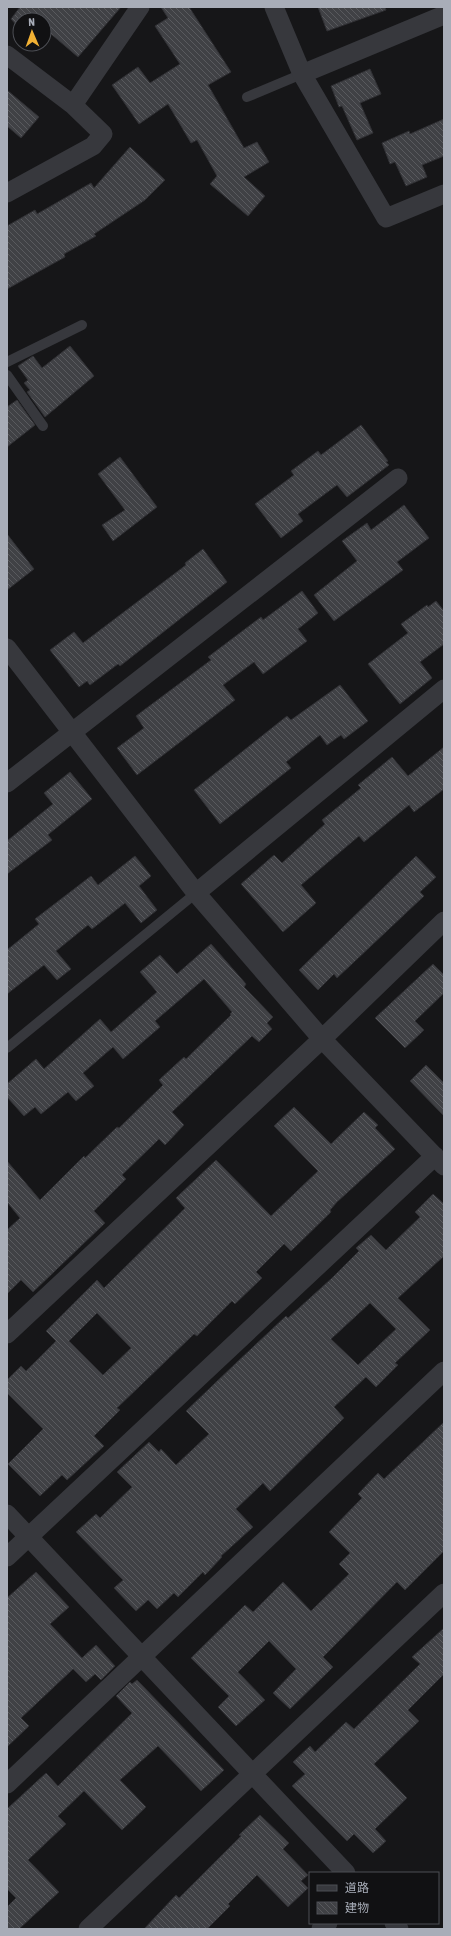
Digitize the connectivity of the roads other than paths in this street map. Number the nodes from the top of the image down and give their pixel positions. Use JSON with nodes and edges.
{"nodes":[{"id":1,"x":140,"y":7,"type":"edge"},
{"id":2,"x":274,"y":7,"type":"edge"},
{"id":3,"x":444,"y":15,"type":"edge"},
{"id":4,"x":7,"y":55,"type":"edge"},
{"id":5,"x":302,"y":74,"type":"junction"},
{"id":6,"x":247,"y":97,"type":"dead end"},
{"id":7,"x":73,"y":105,"type":"junction"},
{"id":8,"x":7,"y":193,"type":"edge"},
{"id":9,"x":444,"y":194,"type":"edge"},
{"id":10,"x":82,"y":325,"type":"dead end"},
{"id":11,"x":7,"y":362,"type":"edge"},
{"id":12,"x":7,"y":375,"type":"edge"},
{"id":13,"x":43,"y":426,"type":"dead end"},
{"id":14,"x":398,"y":478,"type":"dead end"},
{"id":15,"x":7,"y":648,"type":"edge"},
{"id":16,"x":444,"y":689,"type":"edge"},
{"id":17,"x":72,"y":732,"type":"junction"},
{"id":18,"x":7,"y":783,"type":"edge"},
{"id":19,"x":196,"y":893,"type":"junction"},
{"id":20,"x":444,"y":921,"type":"edge"},
{"id":21,"x":322,"y":1039,"type":"junction"},
{"id":22,"x":7,"y":1048,"type":"edge"},
{"id":23,"x":441,"y":1156,"type":"edge"},
{"id":24,"x":7,"y":1334,"type":"edge"},
{"id":25,"x":444,"y":1371,"type":"edge"},
{"id":26,"x":7,"y":1514,"type":"edge"},
{"id":27,"x":29,"y":1537,"type":"junction"},
{"id":28,"x":7,"y":1558,"type":"edge"},
{"id":29,"x":444,"y":1593,"type":"edge"},
{"id":30,"x":142,"y":1656,"type":"junction"},
{"id":31,"x":252,"y":1774,"type":"junction"},
{"id":32,"x":7,"y":1784,"type":"edge"},
{"id":33,"x":345,"y":1872,"type":"edge"},
{"id":34,"x":88,"y":1929,"type":"edge"}],
"edges":[{"from":1,"to":7,"type":"street"},
{"from":2,"to":5,"type":"street"},
{"from":3,"to":5,"type":"street"},
{"from":4,"to":7,"type":"street"},
{"from":5,"to":6,"type":"lane"},
{"from":5,"to":9,"type":"street"},
{"from":7,"to":8,"type":"street"},
{"from":10,"to":11,"type":"lane"},
{"from":12,"to":13,"type":"lane"},
{"from":14,"to":17,"type":"street"},
{"from":15,"to":17,"type":"street"},
{"from":16,"to":19,"type":"street"},
{"from":17,"to":18,"type":"street"},
{"from":17,"to":19,"type":"street"},
{"from":19,"to":21,"type":"street"},
{"from":19,"to":22,"type":"lane"},
{"from":20,"to":21,"type":"street"},
{"from":21,"to":23,"type":"street"},
{"from":21,"to":24,"type":"street"},
{"from":23,"to":27,"type":"street"},
{"from":25,"to":30,"type":"street"},
{"from":26,"to":27,"type":"street"},
{"from":27,"to":28,"type":"street"},
{"from":27,"to":30,"type":"street"},
{"from":29,"to":31,"type":"street"},
{"from":30,"to":31,"type":"street"},
{"from":30,"to":32,"type":"street"},
{"from":31,"to":33,"type":"street"},
{"from":31,"to":34,"type":"street"}]}
